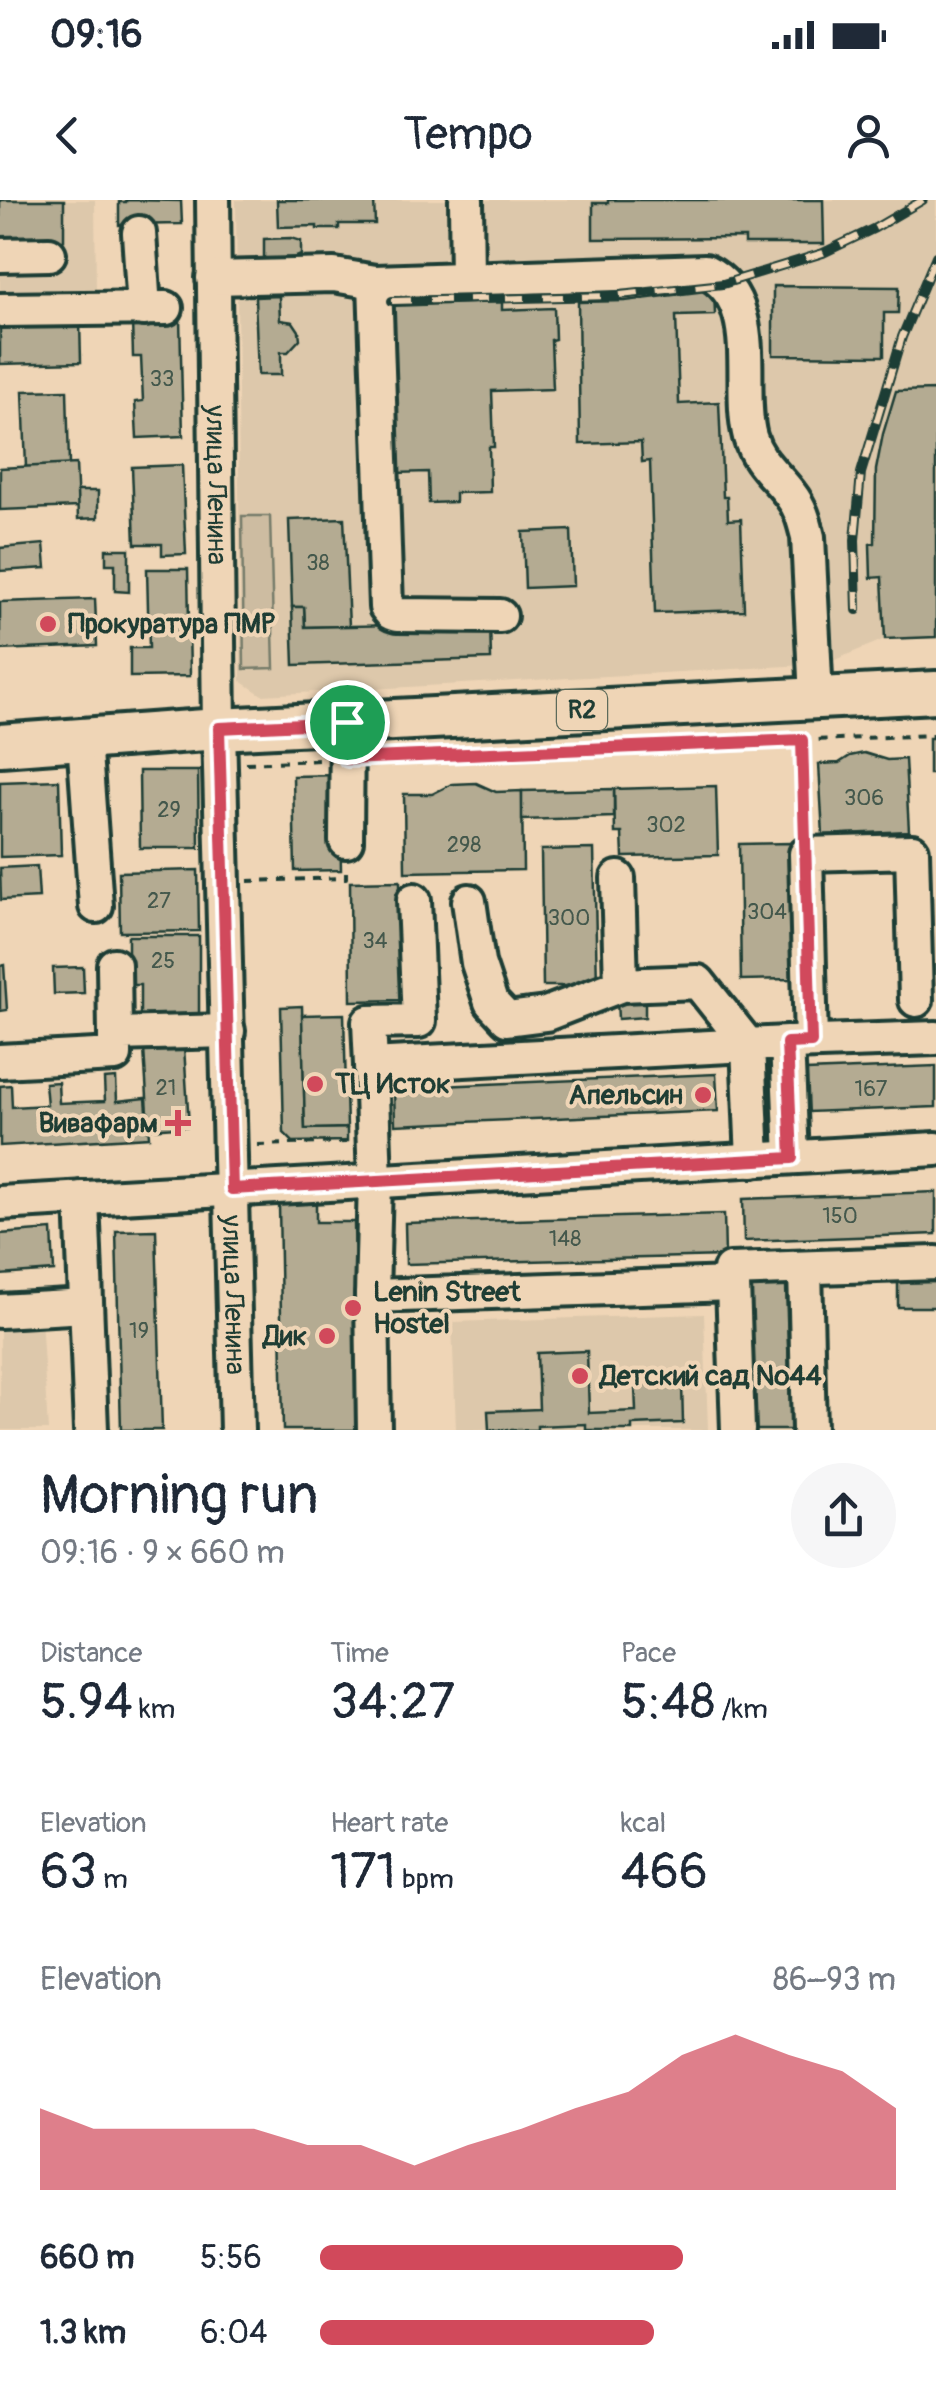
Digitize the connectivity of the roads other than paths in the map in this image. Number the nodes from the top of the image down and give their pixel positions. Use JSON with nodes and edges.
{"nodes":[{"id":1,"x":212,"y":200,"type":"edge"},
{"id":2,"x":466,"y":200,"type":"edge"},
{"id":3,"x":140,"y":234,"type":"dead end"},
{"id":4,"x":50,"y":254,"type":"dead end"},
{"id":5,"x":0,"y":255,"type":"edge"},
{"id":6,"x":213,"y":278,"type":"junction"},
{"id":7,"x":468,"y":279,"type":"junction"},
{"id":8,"x":375,"y":282,"type":"junction"},
{"id":9,"x":0,"y":310,"type":"edge"},
{"id":10,"x":500,"y":616,"type":"dead end"},
{"id":11,"x":936,"y":692,"type":"edge"},
{"id":12,"x":816,"y":698,"type":"junction"},
{"id":13,"x":219,"y":728,"type":"junction"},
{"id":14,"x":84,"y":739,"type":"junction"},
{"id":15,"x":347,"y":741,"type":"junction"},
{"id":16,"x":0,"y":745,"type":"edge"},
{"id":17,"x":346,"y":841,"type":"road end"},
{"id":18,"x":618,"y":878,"type":"dead end"},
{"id":19,"x":414,"y":900,"type":"dead end"},
{"id":20,"x":469,"y":901,"type":"dead end"},
{"id":21,"x":96,"y":906,"type":"dead end"},
{"id":22,"x":114,"y":965,"type":"dead end"},
{"id":23,"x":621,"y":985,"type":"junction"},
{"id":24,"x":916,"y":1000,"type":"dead end"},
{"id":25,"x":228,"y":1031,"type":"junction"},
{"id":26,"x":115,"y":1034,"type":"junction"},
{"id":27,"x":936,"y":1038,"type":"edge"},
{"id":28,"x":799,"y":1042,"type":"junction"},
{"id":29,"x":748,"y":1045,"type":"junction"},
{"id":30,"x":0,"y":1061,"type":"edge"},
{"id":31,"x":371,"y":1065,"type":"junction"},
{"id":32,"x":936,"y":1149,"type":"edge"},
{"id":33,"x":792,"y":1158,"type":"junction"},
{"id":34,"x":753,"y":1160,"type":"junction"},
{"id":35,"x":375,"y":1181,"type":"junction"},
{"id":36,"x":232,"y":1189,"type":"junction"},
{"id":37,"x":82,"y":1198,"type":"junction"},
{"id":38,"x":0,"y":1203,"type":"edge"},
{"id":39,"x":936,"y":1263,"type":"edge"},
{"id":40,"x":806,"y":1269,"type":"junction"},
{"id":41,"x":732,"y":1284,"type":"junction"},
{"id":42,"x":372,"y":1296,"type":"junction"},
{"id":43,"x":86,"y":1306,"type":"junction"},
{"id":44,"x":0,"y":1311,"type":"edge"},
{"id":45,"x":92,"y":1430,"type":"edge"},
{"id":46,"x":237,"y":1430,"type":"edge"},
{"id":47,"x":374,"y":1430,"type":"edge"},
{"id":48,"x":738,"y":1430,"type":"edge"},
{"id":49,"x":809,"y":1430,"type":"edge"}],
"edges":[{"from":1,"to":6,"type":"street","name":"улица Ленина"},
{"from":2,"to":7,"type":"street"},
{"from":3,"to":9,"type":"street"},
{"from":4,"to":5,"type":"street"},
{"from":6,"to":8,"type":"street"},
{"from":6,"to":13,"type":"street","name":"улица Ленина"},
{"from":7,"to":8,"type":"street"},
{"from":7,"to":12,"type":"street"},
{"from":8,"to":10,"type":"street"},
{"from":11,"to":12,"type":"main road","number":"R2"},
{"from":12,"to":15,"type":"main road","number":"R2"},
{"from":13,"to":14,"type":"main road","number":"R2"},
{"from":13,"to":15,"type":"main road","number":"R2"},
{"from":13,"to":25,"type":"street","name":"улица Ленина"},
{"from":14,"to":16,"type":"main road","number":"R2"},
{"from":14,"to":21,"type":"street"},
{"from":15,"to":17,"type":"street"},
{"from":18,"to":23,"type":"street"},
{"from":19,"to":31,"type":"street"},
{"from":20,"to":23,"type":"street"},
{"from":22,"to":26,"type":"street"},
{"from":23,"to":29,"type":"street"},
{"from":24,"to":28,"type":"street"},
{"from":25,"to":26,"type":"street"},
{"from":25,"to":36,"type":"street","name":"улица Ленина"},
{"from":26,"to":30,"type":"street"},
{"from":27,"to":28,"type":"street"},
{"from":28,"to":29,"type":"street"},
{"from":28,"to":33,"type":"street"},
{"from":29,"to":31,"type":"street"},
{"from":29,"to":34,"type":"street"},
{"from":31,"to":35,"type":"street"},
{"from":32,"to":33,"type":"street"},
{"from":33,"to":34,"type":"street"},
{"from":34,"to":35,"type":"street"},
{"from":35,"to":36,"type":"street"},
{"from":35,"to":42,"type":"street"},
{"from":36,"to":37,"type":"street"},
{"from":36,"to":46,"type":"street","name":"улица Ленина"},
{"from":37,"to":38,"type":"street"},
{"from":37,"to":43,"type":"street"},
{"from":39,"to":40,"type":"street"},
{"from":40,"to":41,"type":"street"},
{"from":40,"to":49,"type":"street"},
{"from":41,"to":42,"type":"street"},
{"from":41,"to":48,"type":"street"},
{"from":42,"to":47,"type":"street"},
{"from":43,"to":44,"type":"street"},
{"from":43,"to":45,"type":"street"}]}
